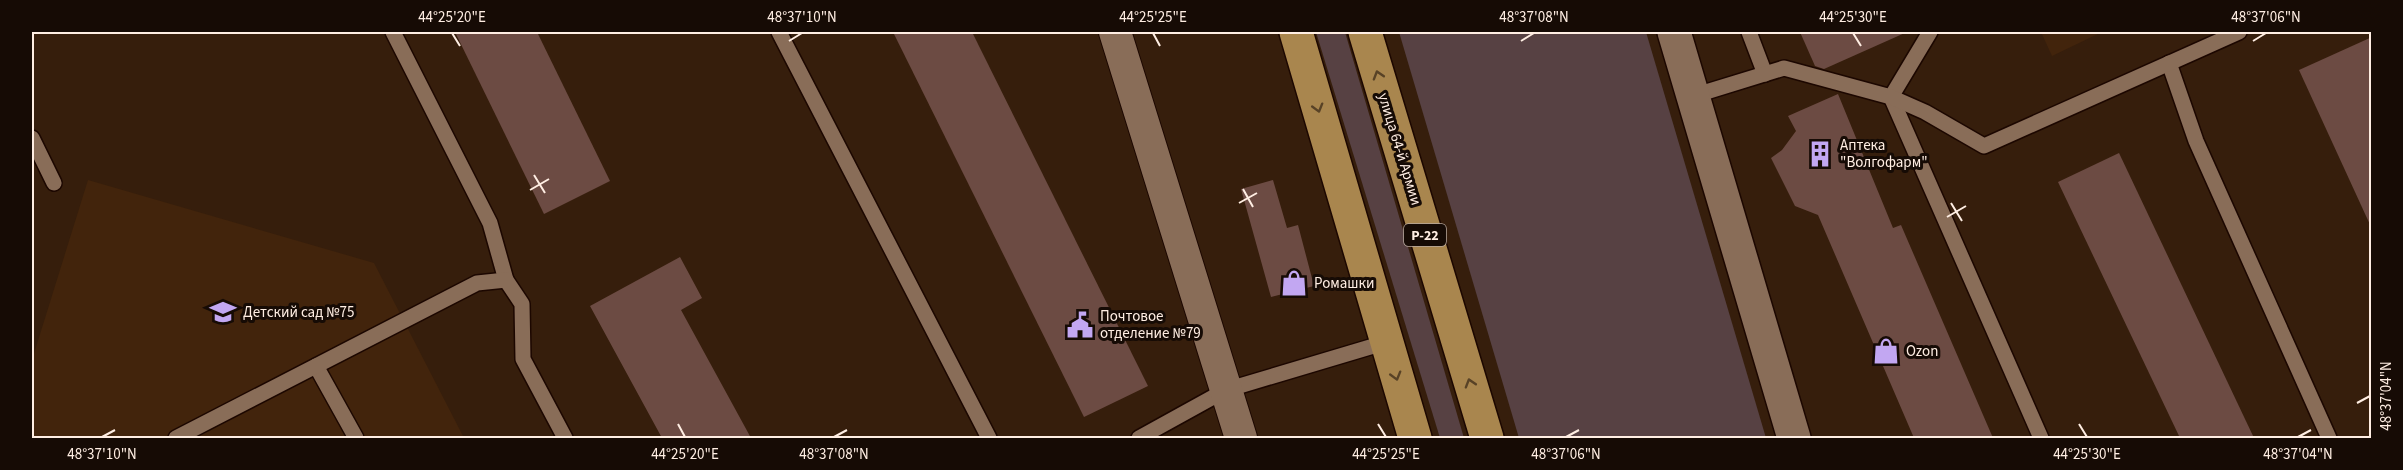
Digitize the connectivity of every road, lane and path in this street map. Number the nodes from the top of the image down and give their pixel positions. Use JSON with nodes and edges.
{"nodes":[{"id":1,"x":393,"y":32,"type":"edge"},
{"id":2,"x":779,"y":32,"type":"edge"},
{"id":3,"x":1115,"y":32,"type":"edge"},
{"id":4,"x":1296,"y":32,"type":"edge"},
{"id":5,"x":1365,"y":32,"type":"edge"},
{"id":6,"x":1674,"y":32,"type":"edge"},
{"id":7,"x":1749,"y":32,"type":"edge"},
{"id":8,"x":1930,"y":32,"type":"edge"},
{"id":9,"x":2239,"y":32,"type":"edge"},
{"id":10,"x":2169,"y":63,"type":"junction"},
{"id":11,"x":1765,"y":74,"type":"junction"},
{"id":12,"x":1693,"y":96,"type":"junction"},
{"id":13,"x":1891,"y":98,"type":"junction"},
{"id":14,"x":32,"y":138,"type":"edge"},
{"id":15,"x":54,"y":183,"type":"dead end"},
{"id":16,"x":506,"y":280,"type":"junction"},
{"id":17,"x":1387,"y":342,"type":"junction"},
{"id":18,"x":316,"y":366,"type":"junction"},
{"id":19,"x":1226,"y":390,"type":"junction"},
{"id":20,"x":177,"y":438,"type":"edge"},
{"id":21,"x":356,"y":438,"type":"edge"},
{"id":22,"x":565,"y":438,"type":"edge"},
{"id":23,"x":989,"y":438,"type":"edge"},
{"id":24,"x":1139,"y":438,"type":"edge"},
{"id":25,"x":1241,"y":438,"type":"edge"},
{"id":26,"x":1415,"y":438,"type":"edge"},
{"id":27,"x":1487,"y":438,"type":"edge"},
{"id":28,"x":1794,"y":438,"type":"edge"},
{"id":29,"x":2041,"y":438,"type":"edge"},
{"id":30,"x":2329,"y":438,"type":"edge"}],
"edges":[{"from":1,"to":16,"type":"lane"},
{"from":2,"to":23,"type":"lane"},
{"from":3,"to":19,"type":"street"},
{"from":4,"to":17,"type":"highway","one_way":true},
{"from":27,"to":5,"type":"highway","name":"улица 64-й Армии","number":"Р-22","one_way":true},
{"from":6,"to":12,"type":"street"},
{"from":7,"to":11,"type":"lane"},
{"from":8,"to":13,"type":"lane"},
{"from":9,"to":10,"type":"lane"},
{"from":10,"to":13,"type":"lane"},
{"from":10,"to":30,"type":"lane"},
{"from":11,"to":12,"type":"lane"},
{"from":11,"to":13,"type":"lane"},
{"from":12,"to":28,"type":"street"},
{"from":13,"to":29,"type":"lane"},
{"from":14,"to":15,"type":"lane"},
{"from":16,"to":18,"type":"lane"},
{"from":16,"to":22,"type":"lane"},
{"from":17,"to":19,"type":"lane"},
{"from":17,"to":26,"type":"highway","one_way":true},
{"from":18,"to":20,"type":"lane"},
{"from":18,"to":21,"type":"lane"},
{"from":19,"to":24,"type":"lane"},
{"from":19,"to":25,"type":"street"}]}
